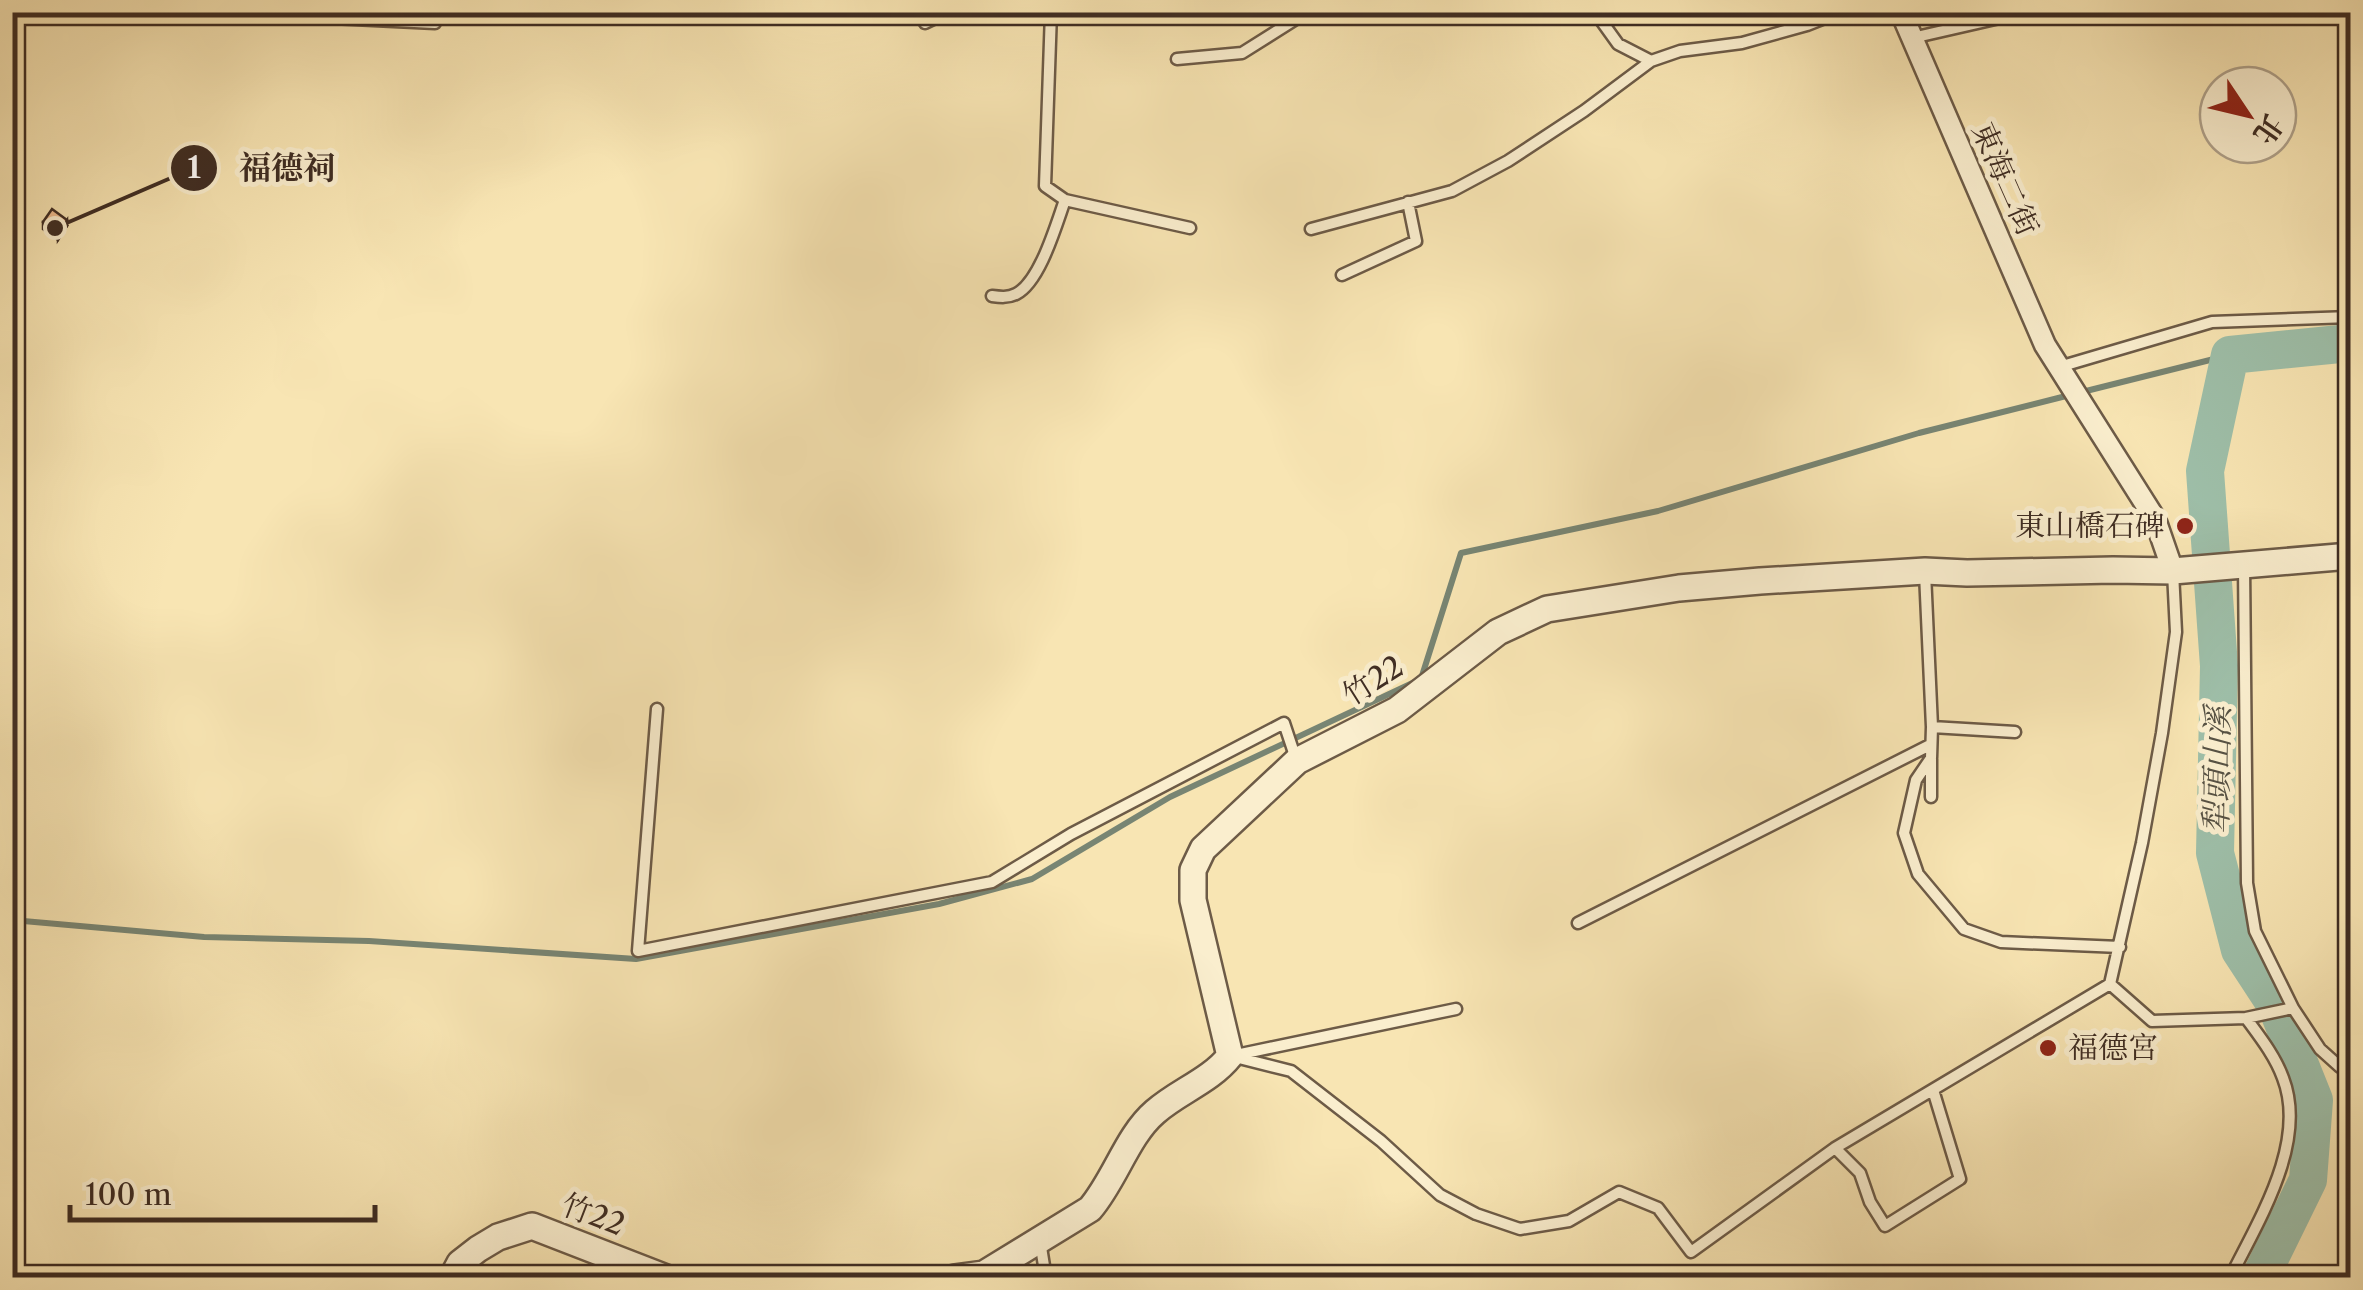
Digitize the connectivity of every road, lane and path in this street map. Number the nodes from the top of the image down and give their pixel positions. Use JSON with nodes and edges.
{"nodes":[{"id":1,"x":210,"y":12,"type":"edge"},
{"id":2,"x":948,"y":12,"type":"edge"},
{"id":3,"x":1051,"y":12,"type":"edge"},
{"id":4,"x":1308,"y":12,"type":"edge"},
{"id":5,"x":1595,"y":12,"type":"edge"},
{"id":6,"x":1840,"y":12,"type":"edge"},
{"id":7,"x":1901,"y":12,"type":"edge"},
{"id":8,"x":2026,"y":12,"type":"edge"},
{"id":9,"x":925,"y":23,"type":"dead end"},
{"id":10,"x":435,"y":24,"type":"dead end"},
{"id":11,"x":1912,"y":38,"type":"junction"},
{"id":12,"x":1177,"y":58,"type":"dead end"},
{"id":13,"x":1651,"y":61,"type":"junction"},
{"id":14,"x":1065,"y":200,"type":"junction"},
{"id":15,"x":1408,"y":202,"type":"junction"},
{"id":16,"x":1190,"y":228,"type":"dead end"},
{"id":17,"x":1311,"y":230,"type":"dead end"},
{"id":18,"x":1342,"y":275,"type":"dead end"},
{"id":19,"x":992,"y":296,"type":"dead end"},
{"id":20,"x":2350,"y":317,"type":"edge"},
{"id":21,"x":2058,"y":368,"type":"junction"},
{"id":22,"x":2350,"y":556,"type":"edge"},
{"id":23,"x":2244,"y":564,"type":"junction"},
{"id":24,"x":1924,"y":570,"type":"junction"},
{"id":25,"x":2173,"y":572,"type":"junction"},
{"id":26,"x":656,"y":709,"type":"dead end"},
{"id":27,"x":1932,"y":728,"type":"junction"},
{"id":28,"x":2015,"y":732,"type":"dead end"},
{"id":29,"x":1930,"y":745,"type":"junction"},
{"id":30,"x":1931,"y":758,"type":"junction"},
{"id":31,"x":1297,"y":761,"type":"junction"},
{"id":32,"x":1930,"y":796,"type":"dead end"},
{"id":33,"x":1578,"y":924,"type":"dead end"},
{"id":34,"x":2120,"y":947,"type":"junction"},
{"id":35,"x":2110,"y":984,"type":"junction"},
{"id":36,"x":2293,"y":1008,"type":"junction"},
{"id":37,"x":1456,"y":1009,"type":"dead end"},
{"id":38,"x":2246,"y":1018,"type":"junction"},
{"id":39,"x":1230,"y":1056,"type":"junction"},
{"id":40,"x":2350,"y":1065,"type":"edge"},
{"id":41,"x":1933,"y":1090,"type":"junction"},
{"id":42,"x":1835,"y":1148,"type":"junction"},
{"id":43,"x":1040,"y":1240,"type":"junction"},
{"id":44,"x":452,"y":1278,"type":"edge"},
{"id":45,"x":666,"y":1278,"type":"edge"},
{"id":46,"x":954,"y":1278,"type":"edge"},
{"id":47,"x":1046,"y":1278,"type":"edge"},
{"id":48,"x":2230,"y":1278,"type":"edge"}],
"edges":[{"from":1,"to":10,"type":"lane"},
{"from":2,"to":9,"type":"lane"},
{"from":3,"to":14,"type":"lane"},
{"from":4,"to":12,"type":"lane"},
{"from":5,"to":13,"type":"lane"},
{"from":6,"to":13,"type":"lane"},
{"from":7,"to":11,"type":"street","name":"東海二街"},
{"from":8,"to":11,"type":"lane"},
{"from":11,"to":21,"type":"street","name":"東海二街"},
{"from":13,"to":15,"type":"lane"},
{"from":14,"to":16,"type":"lane"},
{"from":14,"to":19,"type":"lane"},
{"from":15,"to":17,"type":"lane"},
{"from":15,"to":18,"type":"lane"},
{"from":20,"to":21,"type":"lane"},
{"from":21,"to":25,"type":"street","name":"東海二街"},
{"from":22,"to":23,"type":"street","number":"竹22"},
{"from":23,"to":25,"type":"street","number":"竹22"},
{"from":23,"to":36,"type":"lane"},
{"from":24,"to":25,"type":"street","name":"竹22","number":"竹22"},
{"from":24,"to":27,"type":"lane"},
{"from":24,"to":31,"type":"street","name":"竹22","number":"竹22"},
{"from":25,"to":34,"type":"lane"},
{"from":26,"to":31,"type":"lane"},
{"from":27,"to":28,"type":"lane"},
{"from":27,"to":29,"type":"lane"},
{"from":29,"to":30,"type":"lane"},
{"from":29,"to":33,"type":"lane"},
{"from":30,"to":32,"type":"lane"},
{"from":30,"to":34,"type":"lane"},
{"from":31,"to":39,"type":"street","name":"竹22","number":"竹22"},
{"from":34,"to":35,"type":"lane"},
{"from":35,"to":38,"type":"lane"},
{"from":35,"to":41,"type":"lane"},
{"from":36,"to":38,"type":"lane"},
{"from":36,"to":40,"type":"lane"},
{"from":37,"to":39,"type":"lane"},
{"from":38,"to":48,"type":"lane"},
{"from":39,"to":42,"type":"lane"},
{"from":39,"to":43,"type":"street"},
{"from":41,"to":42,"type":"lane"},
{"from":41,"to":42,"type":"lane"},
{"from":43,"to":46,"type":"street"},
{"from":43,"to":47,"type":"lane"},
{"from":44,"to":45,"type":"street","name":"竹22","number":"竹22"}]}
